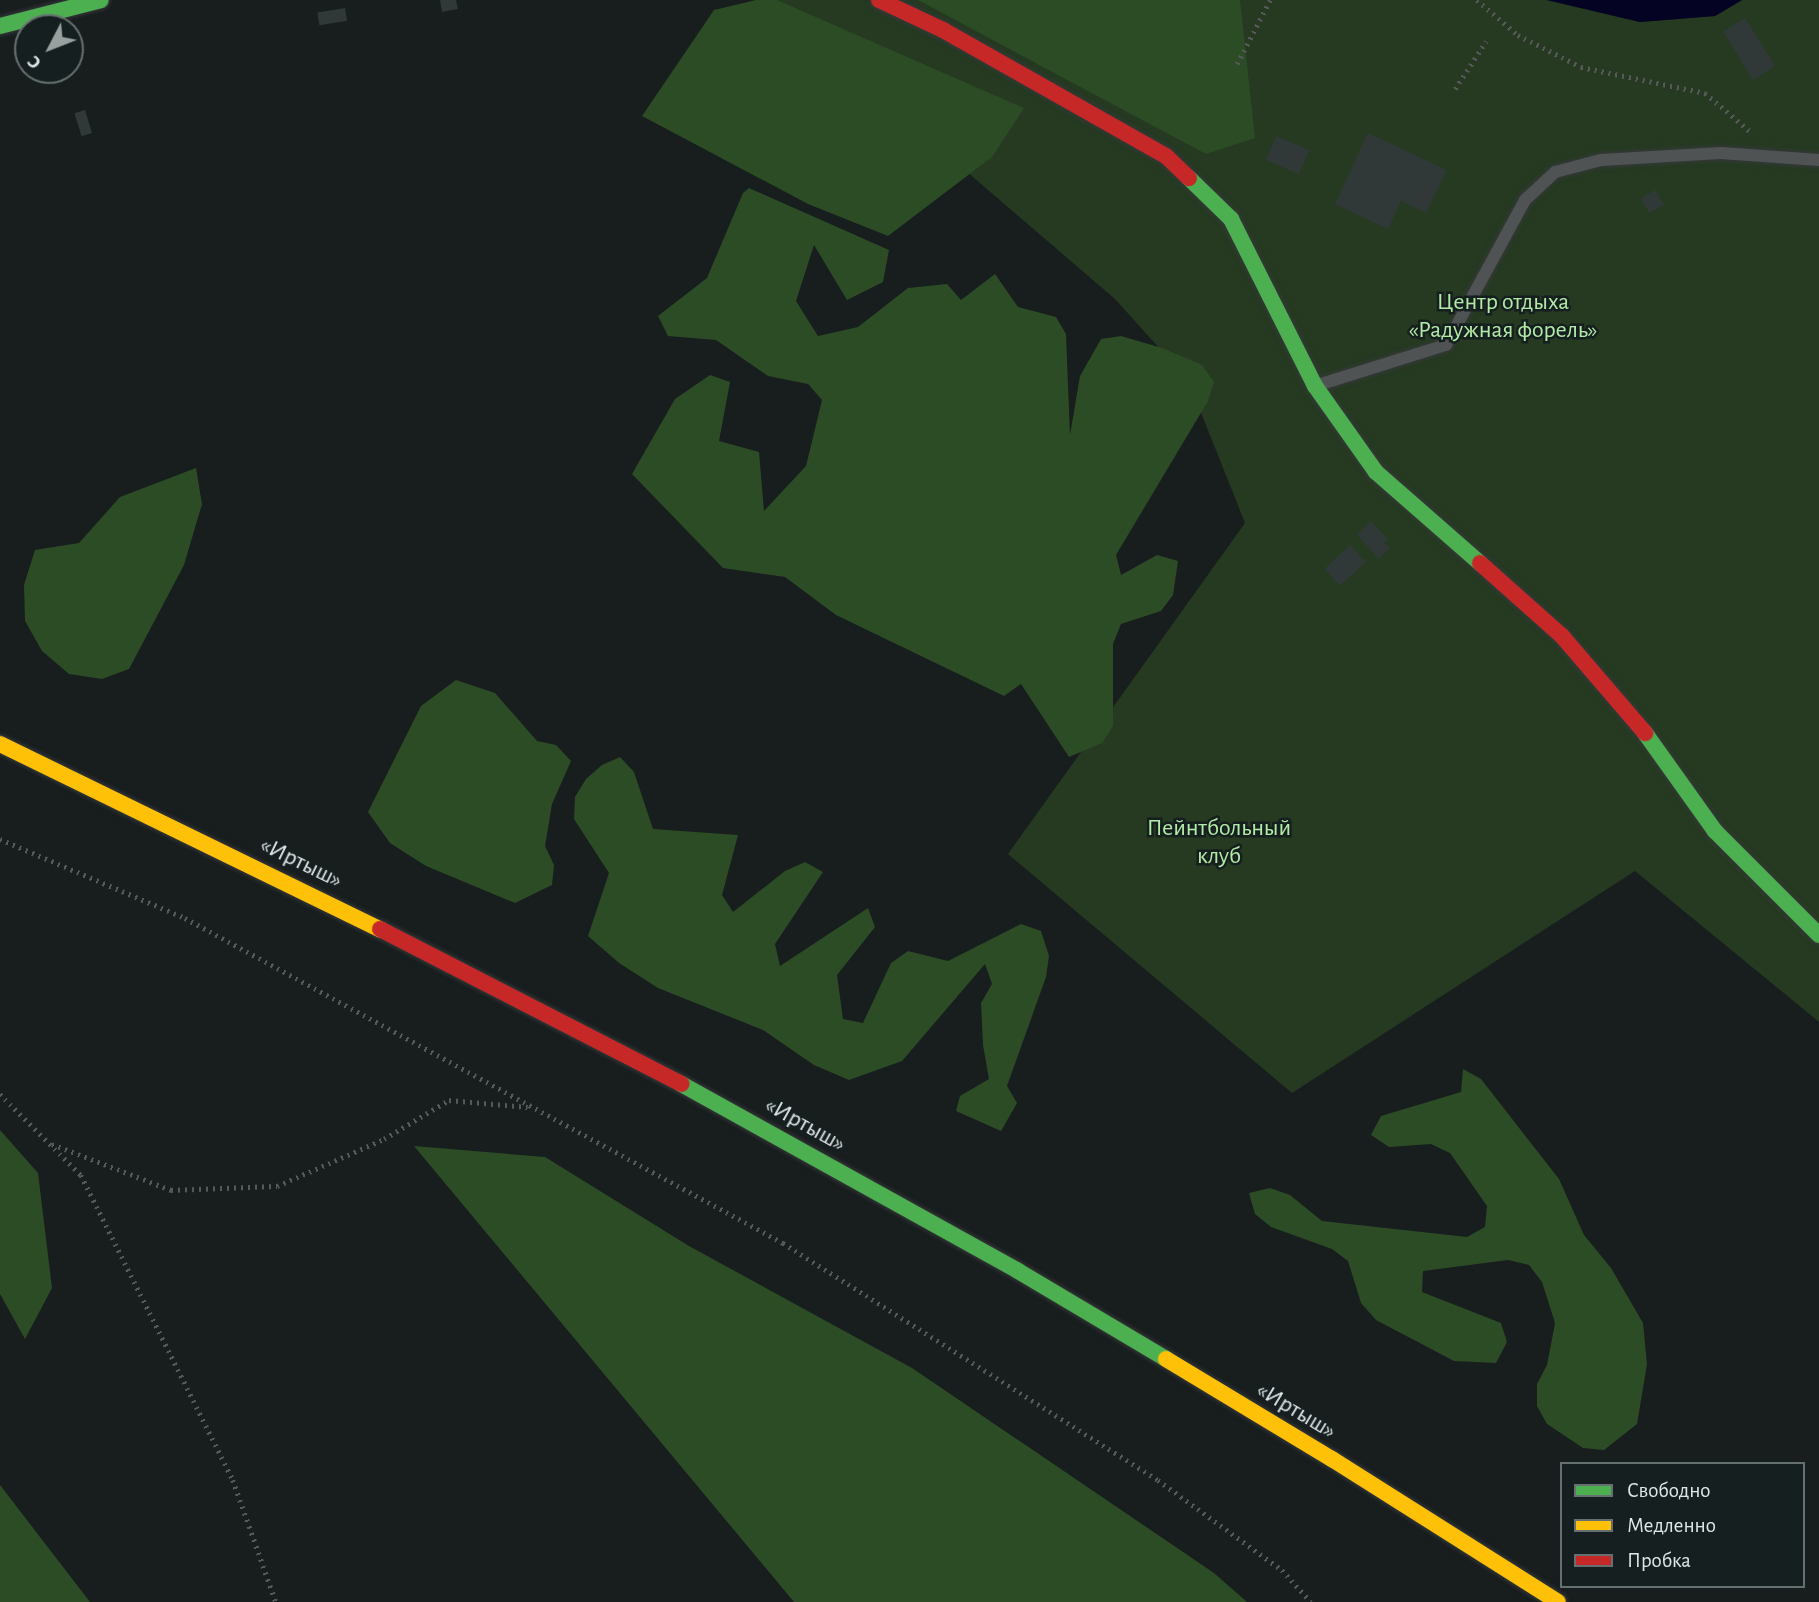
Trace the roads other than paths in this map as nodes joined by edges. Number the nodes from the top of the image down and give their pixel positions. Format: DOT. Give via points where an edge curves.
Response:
graph roads {
  1 [pos="101,0"];
  2 [pos="879,0"];
  3 [pos="0,26"];
  4 [pos="1819,160"];
  5 [pos="1315,386"];
  6 [pos="0,744"];
  7 [pos="1819,934"];
  8 [pos="1558,1602"];
  1 -- 3 [label="main road"];
  2 -- 5 [label="main road" via="943,30 1166,156 1231,219"];
  4 -- 5 [label="lane" via="1721,153 1601,160 1555,172 1524,200 1446,345"];
  5 -- 7 [label="main road" via="1377,472 1562,636 1645,732 1716,831"];
  6 -- 8 [label="main road, «Иртыш»" via="456,966 740,1115 1041,1284"];
}
